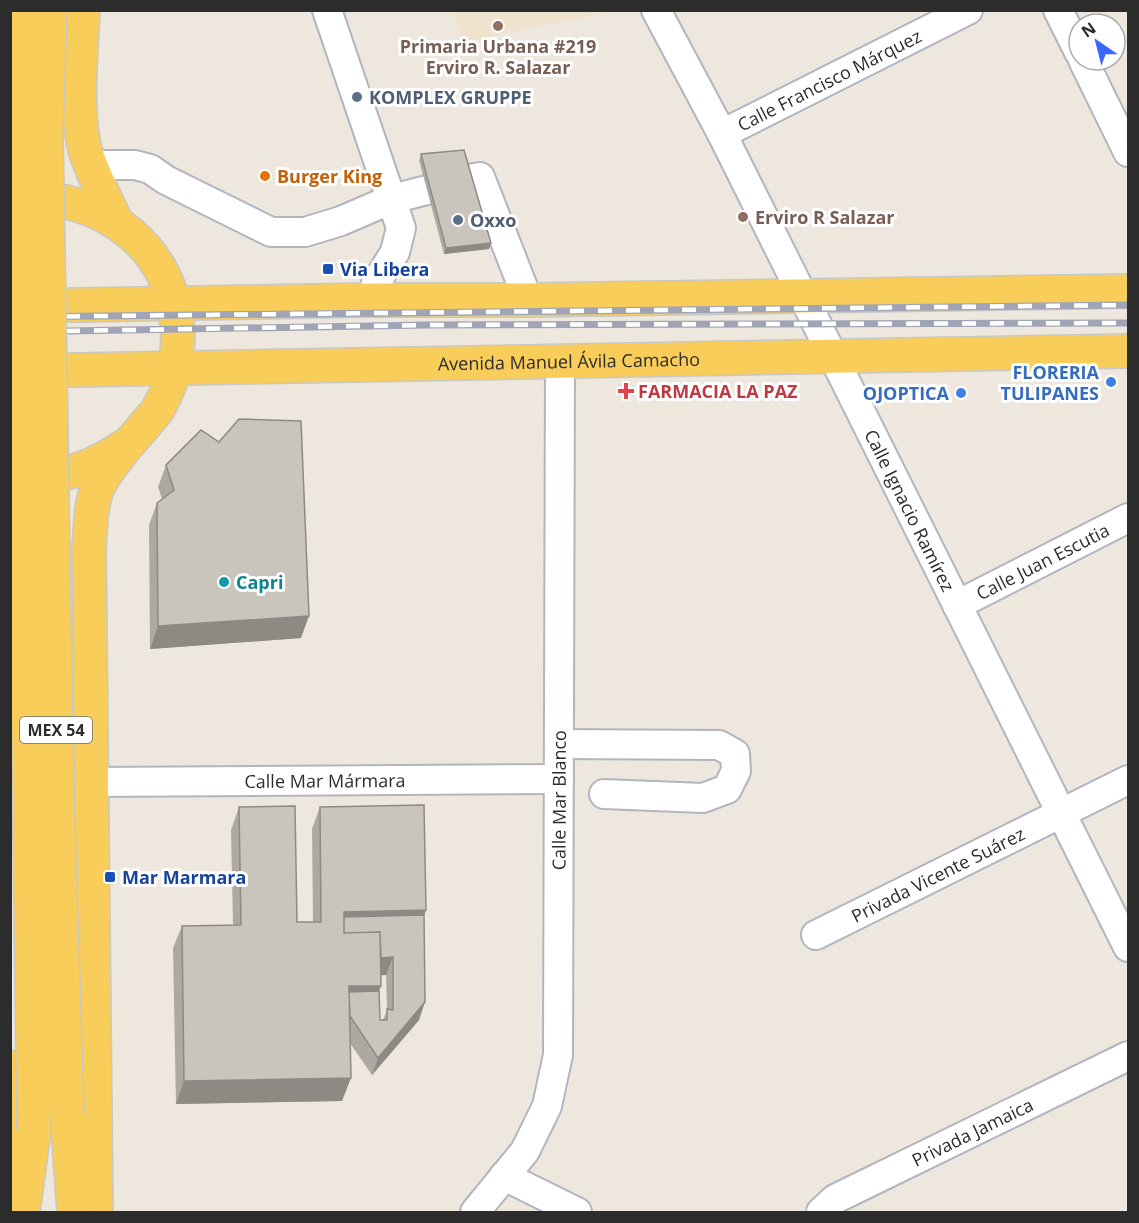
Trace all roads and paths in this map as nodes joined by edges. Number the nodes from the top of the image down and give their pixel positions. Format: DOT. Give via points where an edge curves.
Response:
graph roads {
  1 [pos="19,10"];
  2 [pos="50,10"];
  3 [pos="83,10"];
  4 [pos="327,10"];
  5 [pos="656,10"];
  6 [pos="968,10"];
  7 [pos="1059,10"];
  8 [pos="1067,27"];
  9 [pos="1089,72"];
  10 [pos="722,134"];
  11 [pos="1128,152"];
  12 [pos="88,158"];
  13 [pos="10,162"];
  14 [pos="469,179"];
  15 [pos="427,190"];
  16 [pos="392,199"];
  17 [pos="10,204"];
  18 [pos="116,221"];
  19 [pos="1128,291"];
  20 [pos="802,296"];
  21 [pos="372,300"];
  22 [pos="528,300"];
  23 [pos="175,304"];
  24 [pos="10,306"];
  25 [pos="1128,351"];
  26 [pos="832,357"];
  27 [pos="560,362"];
  28 [pos="175,369"];
  29 [pos="10,371"];
  30 [pos="132,441"];
  31 [pos="10,472"];
  32 [pos="1128,518"];
  33 [pos="10,579"];
  34 [pos="88,603"];
  35 [pos="957,605"];
  36 [pos="559,744"];
  37 [pos="559,779"];
  38 [pos="1128,780"];
  39 [pos="91,782"];
  40 [pos="604,794"];
  41 [pos="1061,813"];
  42 [pos="816,935"];
  43 [pos="1128,947"];
  44 [pos="1128,1056"];
  45 [pos="10,1066"];
  46 [pos="10,1153"];
  47 [pos="504,1176"];
  48 [pos="23,1212"];
  49 [pos="74,1212"];
  50 [pos="96,1212"];
  51 [pos="475,1212"];
  52 [pos="577,1212"];
  53 [pos="821,1212"];
  1 -- 48 [label="main road, MEX 54, bridge" via="34,1131"];
  2 -- 49 [label="main road, MEX 54, bridge" via="46,131 57,798"];
  3 -- 12 [label="main road" via="81,127"];
  4 -- 16 [label="street"];
  5 -- 10 [label="street, Calle Ignacio Ramírez"];
  6 -- 10 [label="street, Calle Francisco Márquez"];
  7 -- 8 [label="street"];
  9 -- 11 [label="street"];
  10 -- 20 [label="street, Calle Ignacio Ramírez"];
  12 -- 13 [label="main road" via="66,170 39,175"];
  12 -- 16 [label="street" via="150,169 271,232 305,232"];
  12 -- 18 [label="main road"];
  14 -- 22 [label="street" via="480,177"];
  15 -- 16 [label="street"];
  16 -- 21 [label="street" via="401,234 376,282"];
  17 -- 18 [label="main road" via="35,199 77,204"];
  18 -- 23 [label="main road" via="142,243 162,271"];
  19 -- 20 [label="main road"];
  20 -- 22 [label="main road"];
  20 -- 26 [label="street, Calle Ignacio Ramírez"];
  21 -- 22 [label="main road"];
  21 -- 23 [label="main road"];
  23 -- 24 [label="main road"];
  23 -- 28 [label="main road" via="179,336"];
  25 -- 26 [label="main road, Avenida Manuel Ávila Camacho"];
  26 -- 27 [label="main road, Avenida Manuel Ávila Camacho"];
  26 -- 35 [label="street, Calle Ignacio Ramírez"];
  27 -- 28 [label="main road, Avenida Manuel Ávila Camacho"];
  27 -- 36 [label="street, Calle Mar Blanco"];
  28 -- 29 [label="main road, Avenida Manuel Ávila Camacho"];
  28 -- 30 [label="main road" via="159,408"];
  30 -- 31 [label="main road" via="101,462 66,473 29,476"];
  30 -- 34 [label="main road" via="112,464 98,489 92,511"];
  32 -- 35 [label="street, Calle Juan Escutia"];
  33 -- 34 [label="main road" via="34,562 57,562 83,582"];
  34 -- 39 [label="main road"];
  35 -- 41 [label="street, Calle Ignacio Ramírez"];
  36 -- 37 [label="street, Calle Mar Blanco"];
  36 -- 40 [label="street" via="719,745 735,754 736,771 727,789 703,798"];
  37 -- 39 [label="street, Calle Mar Mármara"];
  37 -- 47 [label="street, Calle Mar Blanco" via="558,1055 547,1106 525,1151"];
  38 -- 41 [label="street, Privada Vicente Suárez"];
  39 -- 50 [label="main road"];
  41 -- 42 [label="street, Privada Vicente Suárez"];
  41 -- 43 [label="street, Calle Ignacio Ramírez"];
  44 -- 53 [label="street, Privada Jamaica" via="835,1199"];
  45 -- 46 [label="main road"];
  47 -- 51 [label="street, Calle Mar Blanco"];
  47 -- 52 [label="street"];
}
